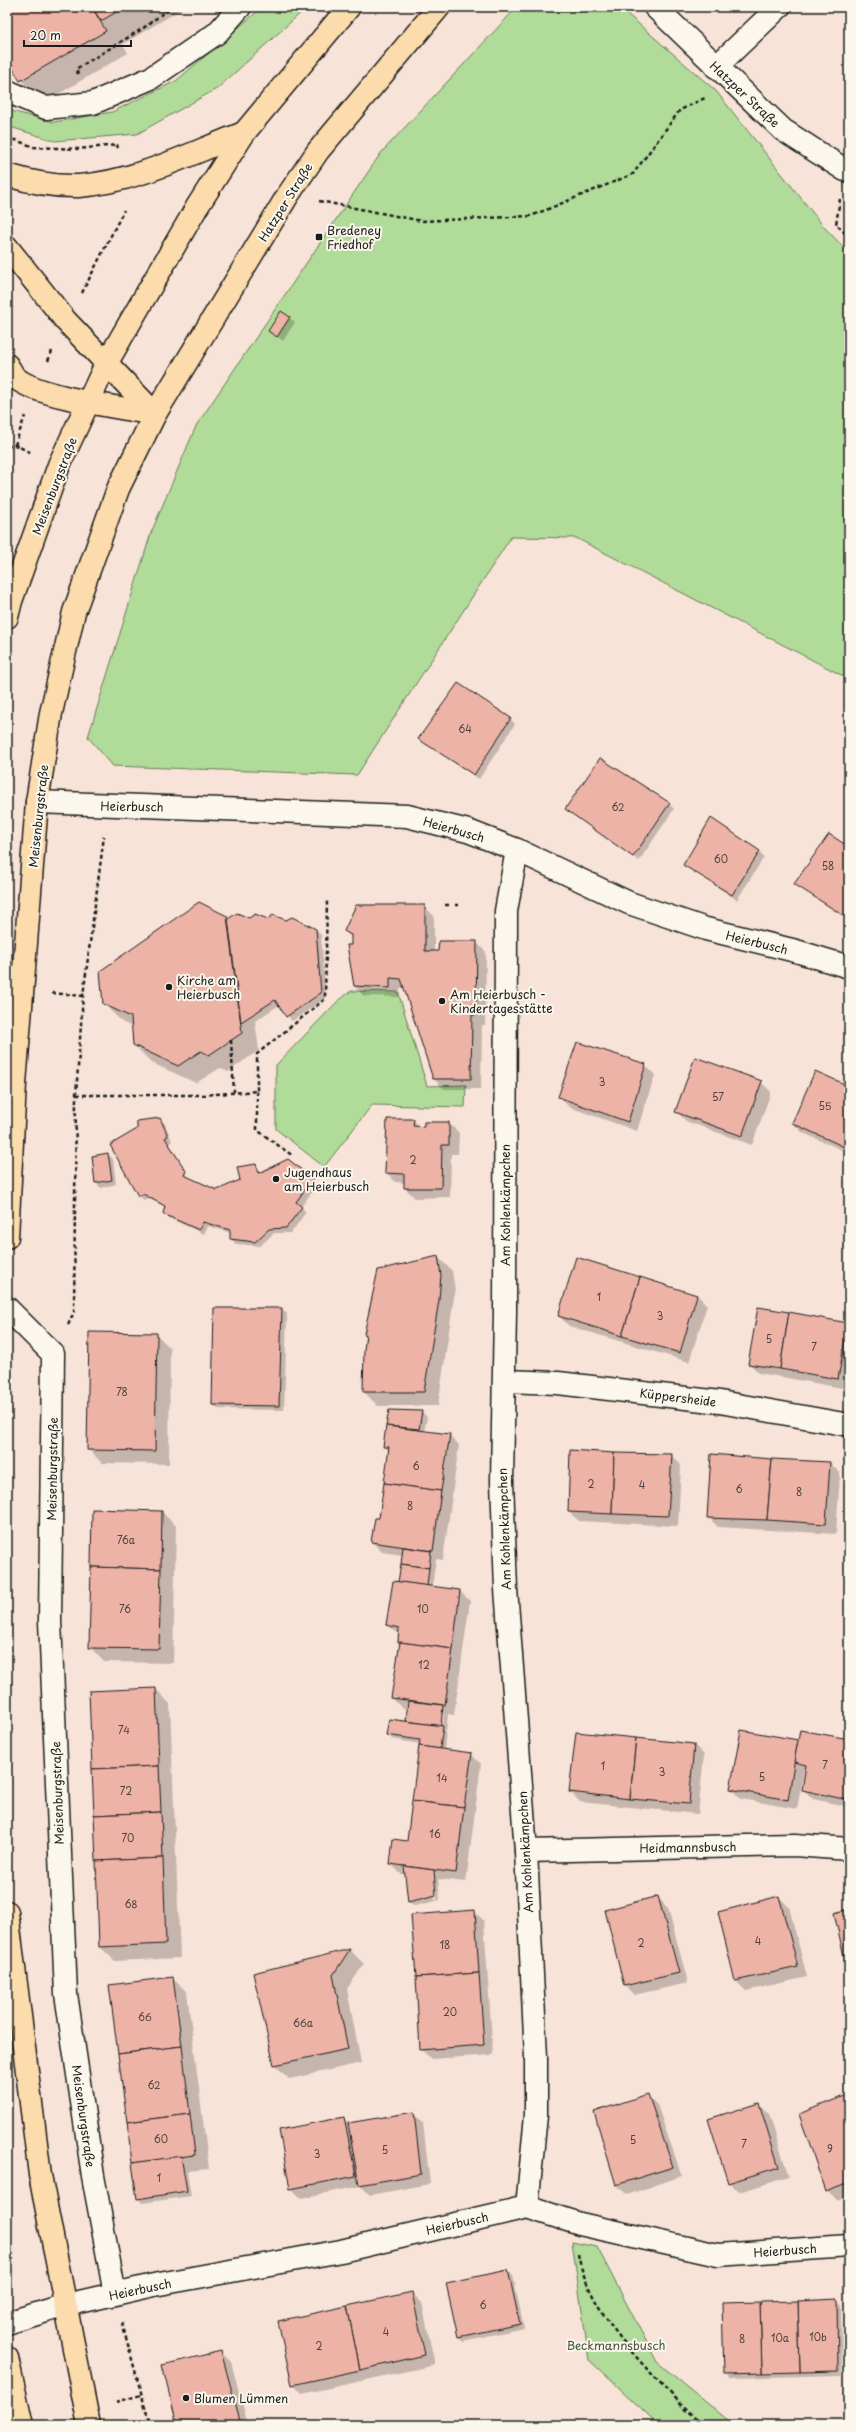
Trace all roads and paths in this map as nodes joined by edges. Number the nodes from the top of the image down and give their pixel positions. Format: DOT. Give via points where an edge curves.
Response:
graph roads {
  1 [pos="171,7"];
  2 [pos="240,7"];
  3 [pos="349,7"];
  4 [pos="439,7"];
  5 [pos="655,7"];
  6 [pos="779,7"];
  7 [pos="716,67"];
  8 [pos="7,91"];
  9 [pos="747,98"];
  10 [pos="93,102"];
  11 [pos="244,133"];
  12 [pos="7,137"];
  13 [pos="117,145"];
  14 [pos="845,170"];
  15 [pos="7,175"];
  16 [pos="288,195"];
  17 [pos="126,204"];
  18 [pos="849,237"];
  19 [pos="7,247"];
  20 [pos="78,299"];
  21 [pos="106,364"];
  22 [pos="7,365"];
  23 [pos="89,402"];
  24 [pos="27,410"];
  25 [pos="155,414"];
  26 [pos="15,445"];
  27 [pos="7,447"];
  28 [pos="35,454"];
  29 [pos="7,573"];
  30 [pos="9,609"];
  31 [pos="37,802"];
  32 [pos="108,805"];
  33 [pos="517,850"];
  34 [pos="326,901"];
  35 [pos="445,905"];
  36 [pos="451,905"];
  37 [pos="455,905"];
  38 [pos="461,906"];
  39 [pos="849,967"];
  40 [pos="57,993"];
  41 [pos="83,996"];
  42 [pos="231,1040"];
  43 [pos="11,1084"];
  44 [pos="257,1091"];
  45 [pos="234,1092"];
  46 [pos="76,1095"];
  47 [pos="293,1156"];
  48 [pos="7,1237"];
  49 [pos="7,1308"];
  50 [pos="65,1331"];
  51 [pos="505,1381"];
  52 [pos="849,1425"];
  53 [pos="849,1849"];
  54 [pos="526,1851"];
  55 [pos="7,1912"];
  56 [pos="527,2207"];
  57 [pos="580,2224"];
  58 [pos="849,2246"];
  59 [pos="115,2294"];
  60 [pos="66,2306"];
  61 [pos="7,2323"];
  62 [pos="7,2358"];
  63 [pos="22,2425"];
  64 [pos="89,2425"];
  65 [pos="150,2425"];
  66 [pos="703,2425"];
  1 -- 10 [label="path" via="142,30 76,69"];
  2 -- 10 [label="street" via="217,33 151,78"];
  3 -- 11 [label="main road"];
  4 -- 16 [label="main road, Hatzper Straße" via="318,150"];
  5 -- 7 [label="street, Hatzper Straße"];
  6 -- 7 [label="street"];
  7 -- 9 [label="street, Hatzper Straße"];
  8 -- 10 [label="street" via="46,108"];
  9 -- 14 [label="street, Hatzper Straße" via="782,130"];
  9 -- 16 [label="path" via="707,97 680,110 633,174 531,216 422,221"];
  11 -- 15 [label="main road" via="124,179 79,186 37,184"];
  11 -- 21 [label="main road" via="197,207"];
  12 -- 13 [label="path" via="34,147 78,150"];
  14 -- 18 [label="path" via="836,224"];
  16 -- 25 [label="main road, Hatzper Straße"];
  17 -- 20 [label="path" via="100,260"];
  19 -- 21 [label="main road" via="66,321"];
  21 -- 23 [label="main road, Meisenburgstraße"];
  21 -- 25 [label="main road"];
  22 -- 23 [label="main road" via="15,378 35,389"];
  23 -- 25 [label="main road"];
  23 -- 30 [label="main road, Meisenburgstraße" via="59,465"];
  24 -- 26 [label="path"];
  25 -- 31 [label="main road, Meisenburgstraße" via="118,489 74,612 50,713"];
  26 -- 27 [label="path"];
  26 -- 28 [label="path"];
  29 -- 30 [label="main road"];
  31 -- 32 [label="street, Heierbusch"];
  31 -- 43 [label="main road, Meisenburgstraße"];
  32 -- 33 [label="street, Heierbusch" via="407,816 468,830"];
  32 -- 41 [label="path"];
  33 -- 39 [label="street, Heierbusch" via="629,903 706,929"];
  33 -- 51 [label="street, Am Kohlenkämpchen" via="506,911"];
  34 -- 44 [label="path" via="325,999 257,1054"];
  35 -- 36 [label="path"];
  37 -- 38 [label="path"];
  40 -- 41 [label="path"];
  41 -- 46 [label="path"];
  42 -- 45 [label="path"];
  43 -- 48 [label="main road, Meisenburgstraße"];
  44 -- 45 [label="path"];
  44 -- 47 [label="path" via="257,1130"];
  45 -- 46 [label="path" via="203,1095"];
  46 -- 50 [label="path" via="74,1312"];
  49 -- 59 [label="street, Meisenburgstraße" via="53,1354 50,1621 66,1994 93,2176"];
  51 -- 52 [label="street, Küppersheide" via="558,1383 720,1402"];
  51 -- 54 [label="street, Am Kohlenkämpchen" via="502,1481 506,1589"];
  53 -- 54 [label="street, Heidmannsbusch" via="795,1845"];
  54 -- 56 [label="street, Am Kohlenkämpchen" via="536,2057 536,2115"];
  55 -- 60 [label="main road" via="40,2175"];
  56 -- 57 [label="street, Heierbusch"];
  56 -- 59 [label="street, Heierbusch" via="341,2251 154,2284"];
  57 -- 58 [label="street, Heierbusch" via="718,2255"];
  57 -- 66 [label="path" via="577,2252 581,2272 592,2295 618,2334 663,2386"];
  59 -- 60 [label="street, Heierbusch"];
  59 -- 65 [label="path"];
  60 -- 61 [label="street, Heierbusch"];
  60 -- 64 [label="main road"];
  62 -- 63 [label="main road"];
}
